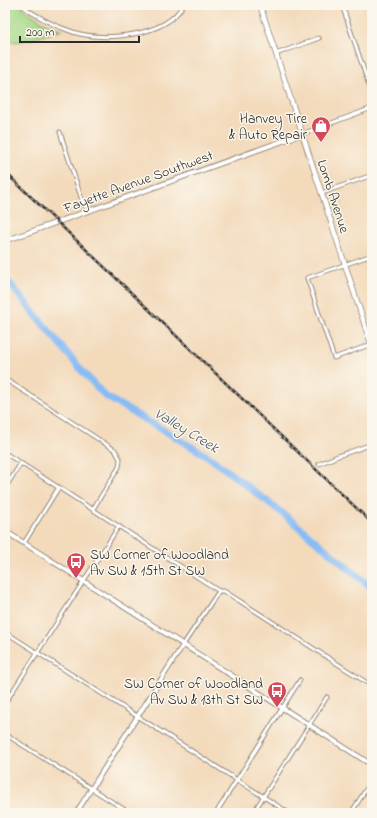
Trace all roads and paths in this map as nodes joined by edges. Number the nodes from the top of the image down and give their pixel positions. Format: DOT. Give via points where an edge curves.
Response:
graph roads {
  1 [pos="21,5"];
  2 [pos="183,5"];
  3 [pos="260,5"];
  4 [pos="342,5"];
  5 [pos="319,38"];
  6 [pos="276,54"];
  7 [pos="372,94"];
  8 [pos="372,108"];
  9 [pos="60,132"];
  10 [pos="302,134"];
  11 [pos="370,175"];
  12 [pos="372,185"];
  13 [pos="322,193"];
  14 [pos="88,212"];
  15 [pos="5,241"];
  16 [pos="372,255"];
  17 [pos="345,265"];
  18 [pos="372,346"];
  19 [pos="5,379"];
  20 [pos="372,444"];
  21 [pos="5,453"];
  22 [pos="21,463"];
  23 [pos="319,464"];
  24 [pos="59,487"];
  25 [pos="5,488"];
  26 [pos="93,509"];
  27 [pos="119,526"];
  28 [pos="5,531"];
  29 [pos="24,543"];
  30 [pos="83,581"];
  31 [pos="219,590"];
  32 [pos="5,632"];
  33 [pos="184,645"];
  34 [pos="37,652"];
  35 [pos="300,680"];
  36 [pos="372,686"];
  37 [pos="327,697"];
  38 [pos="5,703"];
  39 [pos="283,708"];
  40 [pos="137,717"];
  41 [pos="309,724"];
  42 [pos="5,734"];
  43 [pos="372,765"];
  44 [pos="237,780"];
  45 [pos="372,780"];
  46 [pos="91,788"];
  47 [pos="264,797"];
  48 [pos="76,813"];
  49 [pos="130,813"];
  50 [pos="216,813"];
  51 [pos="253,813"];
  52 [pos="289,813"];
  53 [pos="351,813"];
  1 -- 2 [label="street" via="56,26 93,36 120,36 159,27 173,17"];
  3 -- 6 [label="main road, Lomb Avenue"];
  4 -- 7 [label="street"];
  5 -- 6 [label="street"];
  6 -- 10 [label="main road, Lomb Avenue"];
  8 -- 10 [label="street"];
  9 -- 14 [label="street"];
  10 -- 13 [label="main road, Lomb Avenue"];
  10 -- 14 [label="street, Fayette Avenue Southwest"];
  11 -- 12 [label="street"];
  11 -- 13 [label="street"];
  13 -- 17 [label="main road, Lomb Avenue"];
  14 -- 15 [label="street, Fayette Avenue Southwest"];
  16 -- 17 [label="street"];
  17 -- 18 [label="main road, Lomb Avenue"];
  17 -- 18 [label="street" via="307,278 334,358"];
  19 -- 26 [label="street" via="115,450 119,456 119,467"];
  20 -- 23 [label="street"];
  21 -- 22 [label="street"];
  22 -- 24 [label="street"];
  22 -- 25 [label="street"];
  24 -- 26 [label="street"];
  24 -- 29 [label="street"];
  26 -- 27 [label="street"];
  27 -- 30 [label="street"];
  27 -- 31 [label="street"];
  28 -- 29 [label="street"];
  29 -- 30 [label="street"];
  30 -- 33 [label="street"];
  30 -- 34 [label="street"];
  31 -- 33 [label="street"];
  31 -- 36 [label="street"];
  32 -- 34 [label="street"];
  33 -- 39 [label="street"];
  33 -- 40 [label="street"];
  34 -- 38 [label="street"];
  34 -- 40 [label="street"];
  35 -- 39 [label="street"];
  37 -- 41 [label="street"];
  39 -- 41 [label="street"];
  39 -- 44 [label="street"];
  40 -- 44 [label="street"];
  40 -- 46 [label="street"];
  41 -- 43 [label="street"];
  41 -- 47 [label="street"];
  42 -- 46 [label="street"];
  44 -- 47 [label="street"];
  44 -- 50 [label="street"];
  45 -- 53 [label="street"];
  46 -- 48 [label="street"];
  46 -- 49 [label="street"];
  47 -- 51 [label="street"];
  47 -- 52 [label="street"];
}
